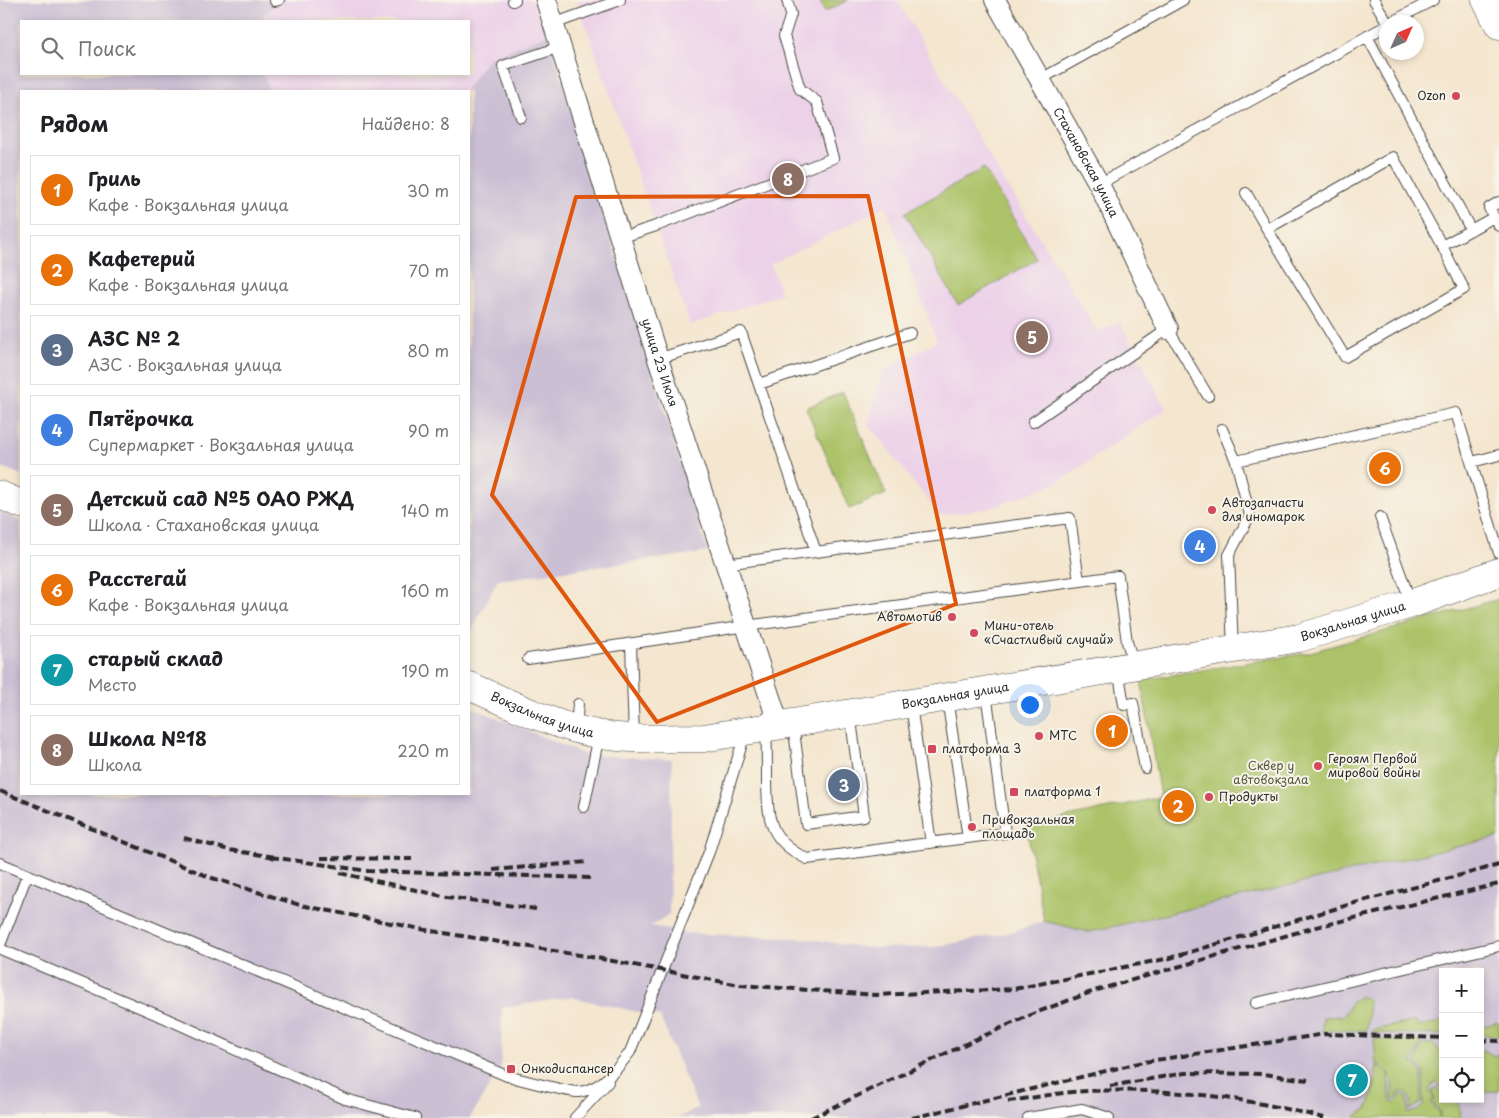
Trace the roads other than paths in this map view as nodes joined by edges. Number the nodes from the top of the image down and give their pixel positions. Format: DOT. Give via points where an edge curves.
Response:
graph roads {
  1 [pos="546,0"];
  2 [pos="620,0"];
  3 [pos="787,0"];
  4 [pos="995,0"];
  5 [pos="1183,0"];
  6 [pos="1374,0"];
  7 [pos="1434,0"];
  8 [pos="1382,15"];
  9 [pos="1405,15"];
  10 [pos="553,24"];
  11 [pos="1379,29"];
  12 [pos="1367,36"];
  13 [pos="560,47"];
  14 [pos="1041,79"];
  15 [pos="521,117"];
  16 [pos="1099,184"];
  17 [pos="1246,194"];
  18 [pos="1499,202"];
  19 [pos="1496,222"];
  20 [pos="1267,229"];
  21 [pos="1471,230"];
  22 [pos="620,238"];
  23 [pos="1442,246"];
  24 [pos="1168,329"];
  25 [pos="910,333"];
  26 [pos="658,359"];
  27 [pos="759,384"];
  28 [pos="1208,396"];
  29 [pos="1033,422"];
  30 [pos="1222,429"];
  31 [pos="1499,455"];
  32 [pos="1236,461"];
  33 [pos="1472,462"];
  34 [pos="0,495"];
  35 [pos="20,504"];
  36 [pos="1380,517"];
  37 [pos="816,552"];
  38 [pos="1499,553"];
  39 [pos="725,564"];
  40 [pos="1499,572"];
  41 [pos="1079,581"];
  42 [pos="1411,604"];
  43 [pos="746,626"];
  44 [pos="631,644"];
  45 [pos="1233,650"];
  46 [pos="528,659"];
  47 [pos="1126,667"];
  48 [pos="470,686"];
  49 [pos="986,691"];
  50 [pos="947,697"];
  51 [pos="910,703"];
  52 [pos="850,713"];
  53 [pos="584,723"];
  54 [pos="771,726"];
  55 [pos="634,738"];
  56 [pos="1144,768"];
  57 [pos="584,807"];
  58 [pos="968,838"];
  59 [pos="931,843"];
  60 [pos="0,863"];
  61 [pos="27,875"];
  62 [pos="0,945"];
  63 [pos="1499,946"];
  64 [pos="0,949"];
  65 [pos="1256,1003"];
  66 [pos="618,1069"];
  67 [pos="415,1118"];
  68 [pos="576,1118"];
  69 [pos="1028,1118"];
  70 [pos="1109,1118"];
  1 -- 10 [label="street, улица 23 Июля"];
  2 -- 10 [label="lane"];
  3 -- 22 [label="lane" via="791,14 784,36 800,89 817,102 833,158"];
  4 -- 14 [label="street, Стахановская улица"];
  5 -- 14 [label="lane"];
  6 -- 8 [label="lane"];
  7 -- 9 [label="lane"];
  10 -- 13 [label="street, улица 23 Июля"];
  11 -- 12 [label="lane"];
  12 -- 16 [label="lane"];
  12 -- 21 [label="lane"];
  13 -- 15 [label="lane" via="503,66"];
  13 -- 22 [label="street, улица 23 Июля"];
  14 -- 16 [label="street, Стахановская улица"];
  16 -- 24 [label="street, Стахановская улица"];
  17 -- 20 [label="lane"];
  18 -- 19 [label="lane" via="1489,208"];
  19 -- 21 [label="lane"];
  20 -- 23 [label="lane" via="1393,157"];
  20 -- 23 [label="lane" via="1345,357 1464,289"];
  21 -- 23 [label="lane"];
  22 -- 26 [label="street, улица 23 Июля"];
  24 -- 28 [label="lane"];
  24 -- 29 [label="lane"];
  25 -- 27 [label="lane"];
  26 -- 27 [label="lane" via="741,332"];
  26 -- 39 [label="street, улица 23 Июля"];
  27 -- 37 [label="lane"];
  30 -- 32 [label="lane"];
  31 -- 33 [label="lane"];
  32 -- 33 [label="lane" via="1456,413"];
  32 -- 45 [label="lane" via="1250,515 1230,555"];
  33 -- 38 [label="lane"];
  34 -- 35 [label="main road"];
  36 -- 42 [label="lane"];
  37 -- 39 [label="lane"];
  37 -- 41 [label="lane" via="1070,518"];
  39 -- 43 [label="street, улица 23 Июля"];
  40 -- 42 [label="main road, Вокзальная улица"];
  41 -- 43 [label="lane"];
  41 -- 47 [label="lane" via="1118,576 1127,642"];
  42 -- 45 [label="main road, Вокзальная улица" via="1299,638"];
  43 -- 44 [label="lane"];
  43 -- 54 [label="street, улица 23 Июля"];
  44 -- 46 [label="lane"];
  44 -- 55 [label="lane"];
  45 -- 47 [label="main road, Вокзальная улица"];
  47 -- 49 [label="main road, Вокзальная улица"];
  47 -- 56 [label="lane" via="1124,705 1133,703"];
  48 -- 53 [label="main road, Вокзальная улица"];
  49 -- 50 [label="main road, Вокзальная улица"];
  49 -- 58 [label="lane" via="1005,833"];
  50 -- 51 [label="main road, Вокзальная улица"];
  50 -- 58 [label="lane"];
  51 -- 52 [label="main road, Вокзальная улица"];
  51 -- 59 [label="lane"];
  52 -- 54 [label="main road, Вокзальная улица"];
  52 -- 54 [label="lane" via="864,816 806,824"];
  53 -- 55 [label="main road, Вокзальная улица"];
  53 -- 57 [label="lane"];
  54 -- 55 [label="main road, Вокзальная улица" via="704,738"];
  54 -- 59 [label="lane" via="768,817 792,852 806,859"];
  54 -- 66 [label="lane" via="709,852 630,1052"];
  58 -- 59 [label="lane"];
  60 -- 61 [label="lane"];
  61 -- 62 [label="lane"];
  61 -- 66 [label="lane" via="507,1076 579,1092 600,1084"];
  63 -- 65 [label="lane"];
  64 -- 67 [label="lane" via="165,1018 345,1099"];
  66 -- 68 [label="lane"];
  69 -- 70 [label="lane" via="1082,1109"];
}
